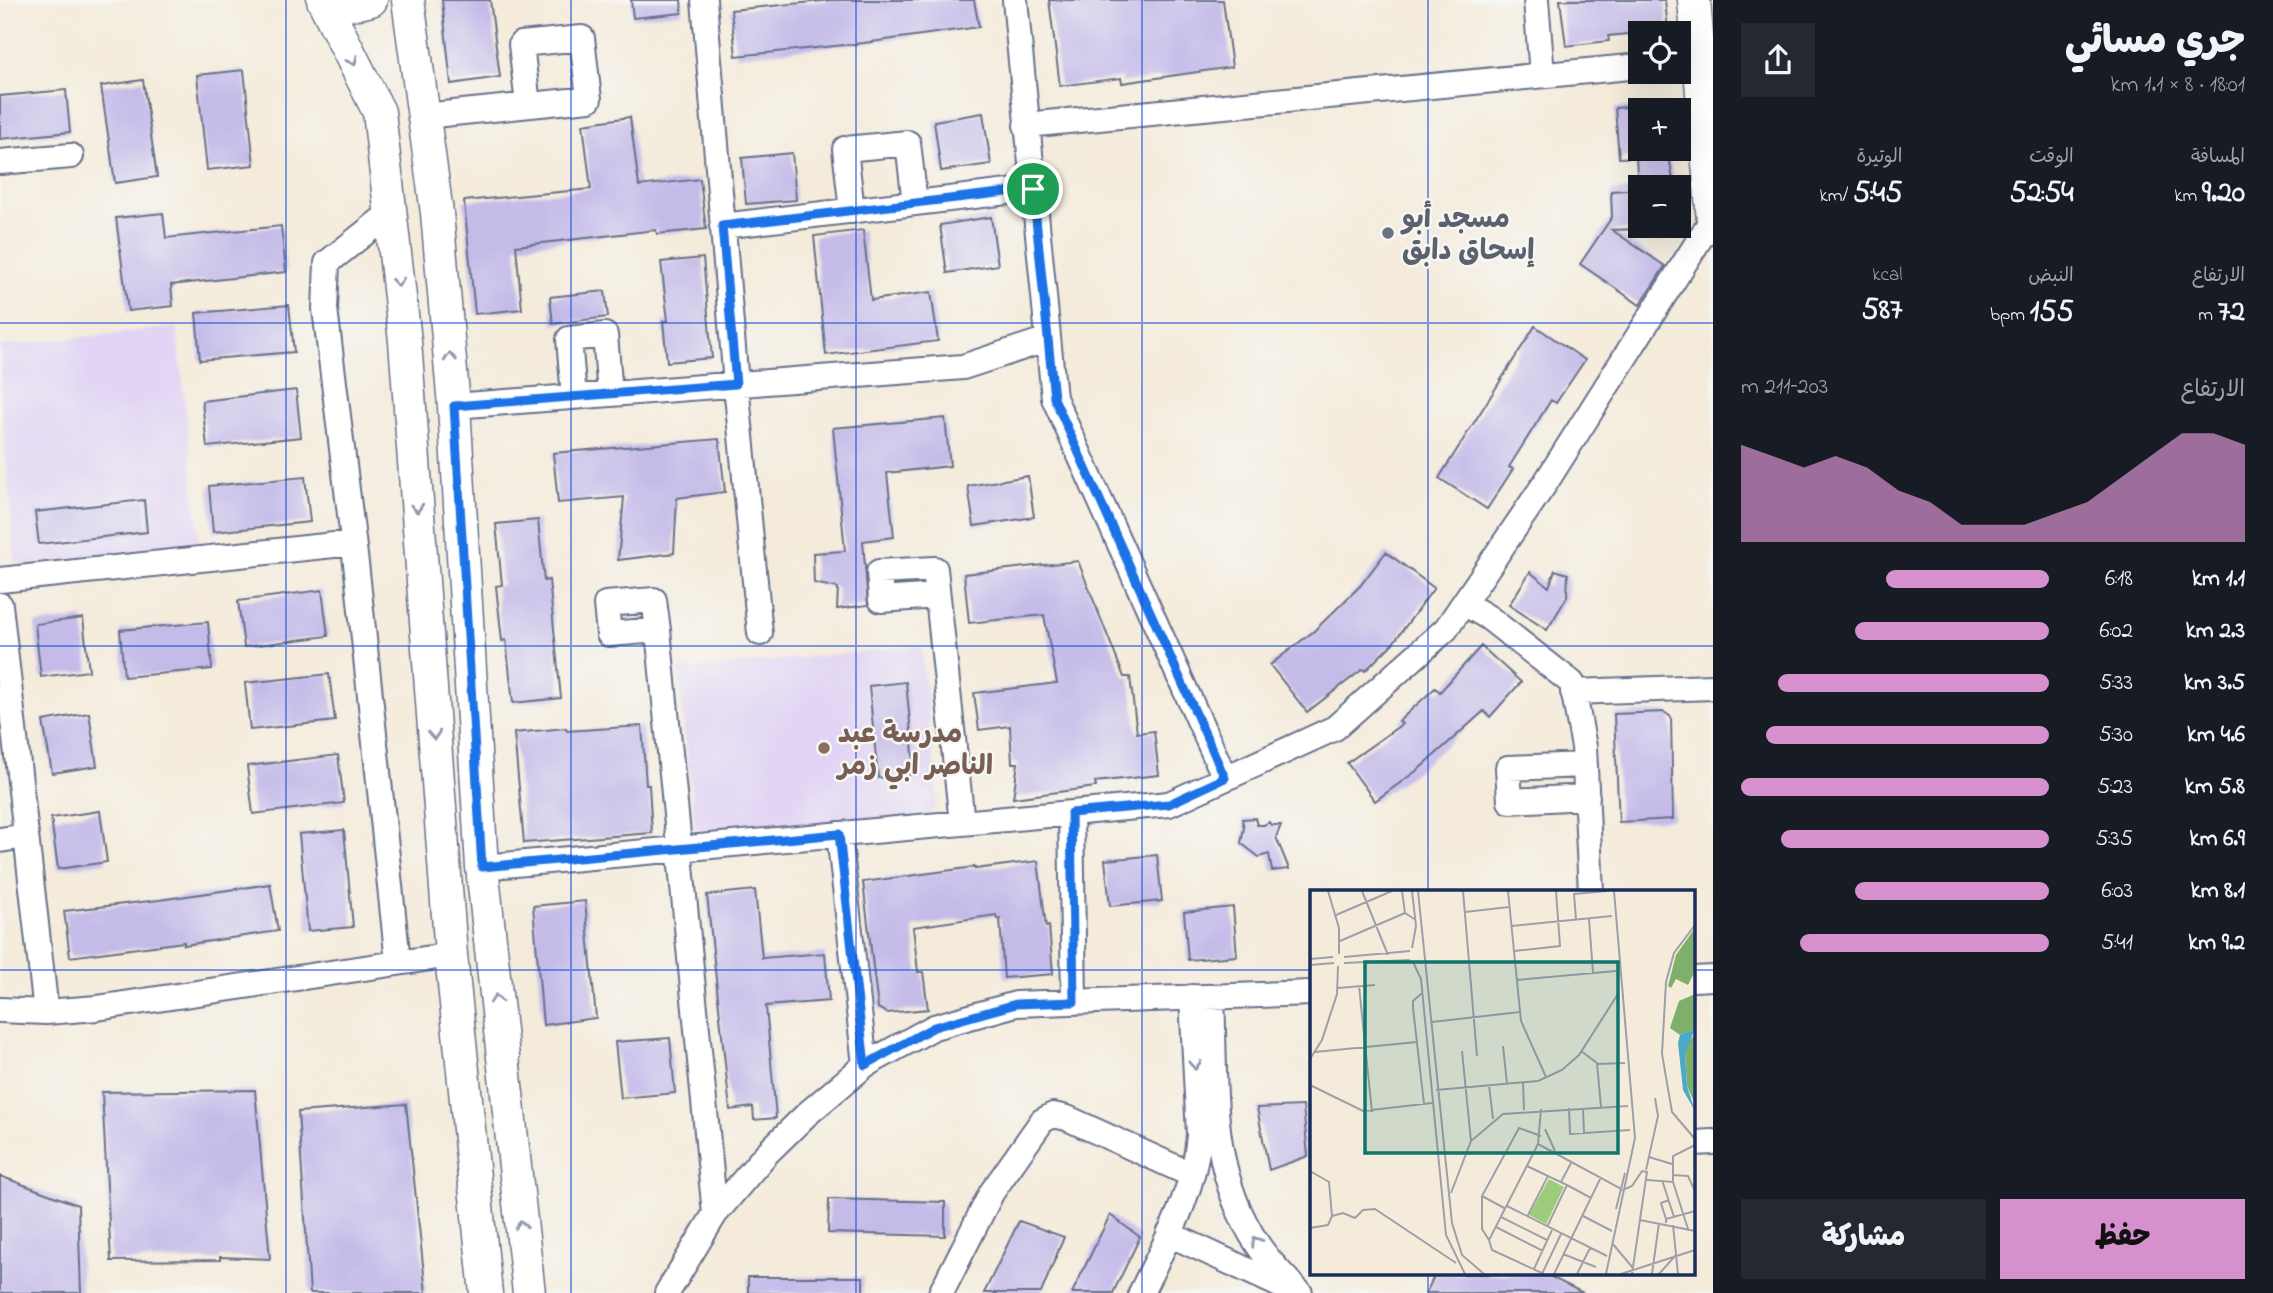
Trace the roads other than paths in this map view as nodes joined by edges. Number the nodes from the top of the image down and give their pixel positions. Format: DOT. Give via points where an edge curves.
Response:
graph roads {
  1 [pos="324,0"];
  2 [pos="371,0"];
  3 [pos="408,0"];
  4 [pos="704,0"];
  5 [pos="1015,0"];
  6 [pos="1536,0"];
  7 [pos="1694,0"];
  8 [pos="1691,30"];
  9 [pos="1628,67"];
  10 [pos="1542,75"];
  11 [pos="1691,80"];
  12 [pos="528,105"];
  13 [pos="424,116"];
  14 [pos="1026,125"];
  15 [pos="71,156"];
  16 [pos="0,162"];
  17 [pos="1033,189"];
  18 [pos="915,203"];
  19 [pos="852,211"];
  20 [pos="390,213"];
  21 [pos="1713,219"];
  22 [pos="722,226"];
  23 [pos="1048,339"];
  24 [pos="736,384"];
  25 [pos="610,394"];
  26 [pos="574,397"];
  27 [pos="454,406"];
  28 [pos="353,543"];
  29 [pos="0,580"];
  30 [pos="937,596"];
  31 [pos="1464,603"];
  32 [pos="0,606"];
  33 [pos="658,631"];
  34 [pos="760,633"];
  35 [pos="1713,687"];
  36 [pos="5,689"];
  37 [pos="1573,692"];
  38 [pos="1585,765"];
  39 [pos="1225,778"];
  40 [pos="1587,797"];
  41 [pos="1071,813"];
  42 [pos="962,823"];
  43 [pos="839,834"];
  44 [pos="26,836"];
  45 [pos="0,840"];
  46 [pos="681,849"];
  47 [pos="482,867"];
  48 [pos="1591,890"];
  49 [pos="451,955"];
  50 [pos="398,962"];
  51 [pos="1310,993"];
  52 [pos="1202,997"];
  53 [pos="1074,1002"];
  54 [pos="0,1010"];
  55 [pos="46,1012"];
  56 [pos="865,1065"];
  57 [pos="1192,1175"];
  58 [pos="715,1213"];
  59 [pos="1169,1234"];
  60 [pos="486,1293"];
  61 [pos="528,1293"];
  62 [pos="667,1293"];
  63 [pos="941,1293"];
  64 [pos="1140,1293"];
  65 [pos="1299,1293"];
  1 -- 2 [label="main road" via="338,5"];
  1 -- 20 [label="main road, one-way" via="379,112"];
  3 -- 13 [label="main road"];
  4 -- 22 [label="street"];
  5 -- 14 [label="street"];
  6 -- 10 [label="street"];
  7 -- 8 [label="main road"];
  9 -- 10 [label="street"];
  10 -- 14 [label="street"];
  11 -- 21 [label="main road"];
  12 -- 13 [label="street"];
  27 -- 13 [label="main road, one-way"];
  14 -- 17 [label="street"];
  15 -- 16 [label="street"];
  17 -- 18 [label="street"];
  17 -- 23 [label="street"];
  18 -- 19 [label="street"];
  18 -- 19 [label="street" via="908,143 845,149"];
  19 -- 22 [label="street"];
  20 -- 28 [label="street" via="327,263 325,309"];
  20 -- 49 [label="main road, one-way" via="405,341"];
  21 -- 31 [label="street"];
  22 -- 24 [label="street"];
  23 -- 24 [label="street" via="963,367"];
  23 -- 39 [label="street" via="1054,398"];
  24 -- 25 [label="street"];
  24 -- 34 [label="street"];
  25 -- 26 [label="street"];
  25 -- 26 [label="street" via="605,335 569,339"];
  26 -- 27 [label="street"];
  27 -- 47 [label="main road"];
  28 -- 29 [label="street"];
  28 -- 50 [label="street"];
  30 -- 30 [label="street" via="934,569 879,572 881,600"];
  30 -- 42 [label="street"];
  31 -- 37 [label="street" via="1572,683"];
  31 -- 39 [label="street" via="1446,629 1335,728"];
  32 -- 36 [label="street"];
  33 -- 33 [label="street" via="654,600 606,604 609,634"];
  33 -- 46 [label="street"];
  35 -- 37 [label="street"];
  36 -- 44 [label="street"];
  37 -- 38 [label="street"];
  38 -- 40 [label="street"];
  38 -- 40 [label="street" via="1508,768 1510,801"];
  39 -- 41 [label="street" via="1169,804"];
  40 -- 48 [label="street"];
  41 -- 42 [label="street"];
  41 -- 53 [label="street"];
  42 -- 43 [label="street"];
  43 -- 46 [label="street"];
  43 -- 56 [label="street"];
  44 -- 45 [label="street"];
  44 -- 55 [label="street"];
  46 -- 47 [label="street"];
  46 -- 58 [label="street"];
  61 -- 47 [label="main road, one-way"];
  49 -- 50 [label="street"];
  49 -- 60 [label="main road"];
  50 -- 55 [label="street" via="191,995"];
  51 -- 52 [label="street"];
  52 -- 53 [label="street"];
  52 -- 57 [label="street, one-way" via="1199,1135"];
  65 -- 52 [label="street, one-way" via="1248,1229 1231,1193 1222,1164"];
  53 -- 56 [label="street" via="1016,1004 934,1027"];
  54 -- 55 [label="street"];
  56 -- 58 [label="street" via="766,1154"];
  57 -- 59 [label="street"];
  57 -- 63 [label="street" via="1053,1115 1042,1121 992,1192"];
  58 -- 62 [label="street"];
  59 -- 64 [label="street"];
  59 -- 65 [label="street"];
}
